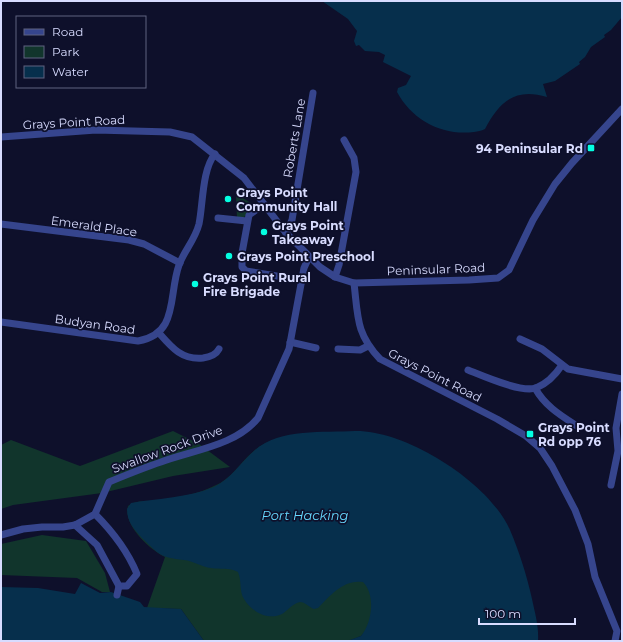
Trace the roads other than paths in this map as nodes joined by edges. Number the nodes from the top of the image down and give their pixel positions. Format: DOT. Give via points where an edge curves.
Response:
graph roads {
  1 [pos="313,93"];
  2 [pos="622,109"];
  3 [pos="1,137"];
  4 [pos="344,140"];
  5 [pos="215,154"];
  6 [pos="264,204"];
  7 [pos="218,218"];
  8 [pos="247,221"];
  9 [pos="1,224"];
  10 [pos="286,233"];
  11 [pos="309,257"];
  12 [pos="180,263"];
  13 [pos="335,277"];
  14 [pos="301,280"];
  15 [pos="354,283"];
  16 [pos="1,322"];
  17 [pos="159,333"];
  18 [pos="520,339"];
  19 [pos="290,342"];
  20 [pos="368,346"];
  21 [pos="316,348"];
  22 [pos="219,349"];
  23 [pos="338,349"];
  24 [pos="562,366"];
  25 [pos="468,370"];
  26 [pos="622,379"];
  27 [pos="535,388"];
  28 [pos="622,394"];
  29 [pos="576,426"];
  30 [pos="611,485"];
  31 [pos="95,514"];
  32 [pos="75,525"];
  33 [pos="1,535"];
  34 [pos="119,586"];
  35 [pos="117,595"];
  36 [pos="619,630"];
  37 [pos="615,641"];
  1 -- 10 [label="street, Roberts Lane" via="292,220"];
  2 -- 15 [label="street, Peninsular Road" via="555,184 533,220 512,266 502,276"];
  3 -- 5 [label="street, Grays Point Road" via="96,130 170,132 192,137"];
  4 -- 13 [label="street" via="354,158 356,172"];
  5 -- 6 [label="street, Grays Point Road" via="244,178"];
  5 -- 12 [label="street" via="208,166 198,226"];
  6 -- 8 [label="street" via="249,215"];
  6 -- 10 [label="street, Grays Point Road"];
  7 -- 8 [label="street"];
  8 -- 14 [label="street" via="241,262 246,271"];
  9 -- 12 [label="street, Emerald Place" via="129,240 144,244"];
  10 -- 11 [label="street, Grays Point Road"];
  11 -- 13 [label="street, Grays Point Road"];
  11 -- 14 [label="street, Swallow Rock Drive"];
  12 -- 17 [label="street" via="175,276 169,317"];
  13 -- 15 [label="street, Grays Point Road"];
  14 -- 19 [label="street, Swallow Rock Drive"];
  15 -- 20 [label="street, Grays Point Road" via="361,334"];
  16 -- 17 [label="street, Budyan Road" via="138,341"];
  17 -- 22 [label="street" via="172,348 183,356 194,359 209,357"];
  18 -- 24 [label="street" via="542,349"];
  19 -- 21 [label="street"];
  19 -- 31 [label="street, Swallow Rock Drive" via="258,418 251,427 222,442 109,482"];
  20 -- 23 [label="street" via="360,350"];
  20 -- 36 [label="street, Grays Point Road" via="380,359 497,419 526,436 540,448 575,510 588,544 596,577"];
  24 -- 26 [label="street" via="578,372"];
  24 -- 27 [label="street" via="551,378"];
  25 -- 27 [label="street" via="517,386"];
  27 -- 29 [label="street" via="544,402"];
  28 -- 30 [label="street" via="616,422 618,451"];
  31 -- 32 [label="street"];
  31 -- 34 [label="street" via="108,527 137,574 126,586"];
  32 -- 33 [label="street" via="24,529"];
  32 -- 34 [label="street" via="97,545"];
  34 -- 35 [label="street"];
  36 -- 37 [label="street, Grays Point Road"];
}
